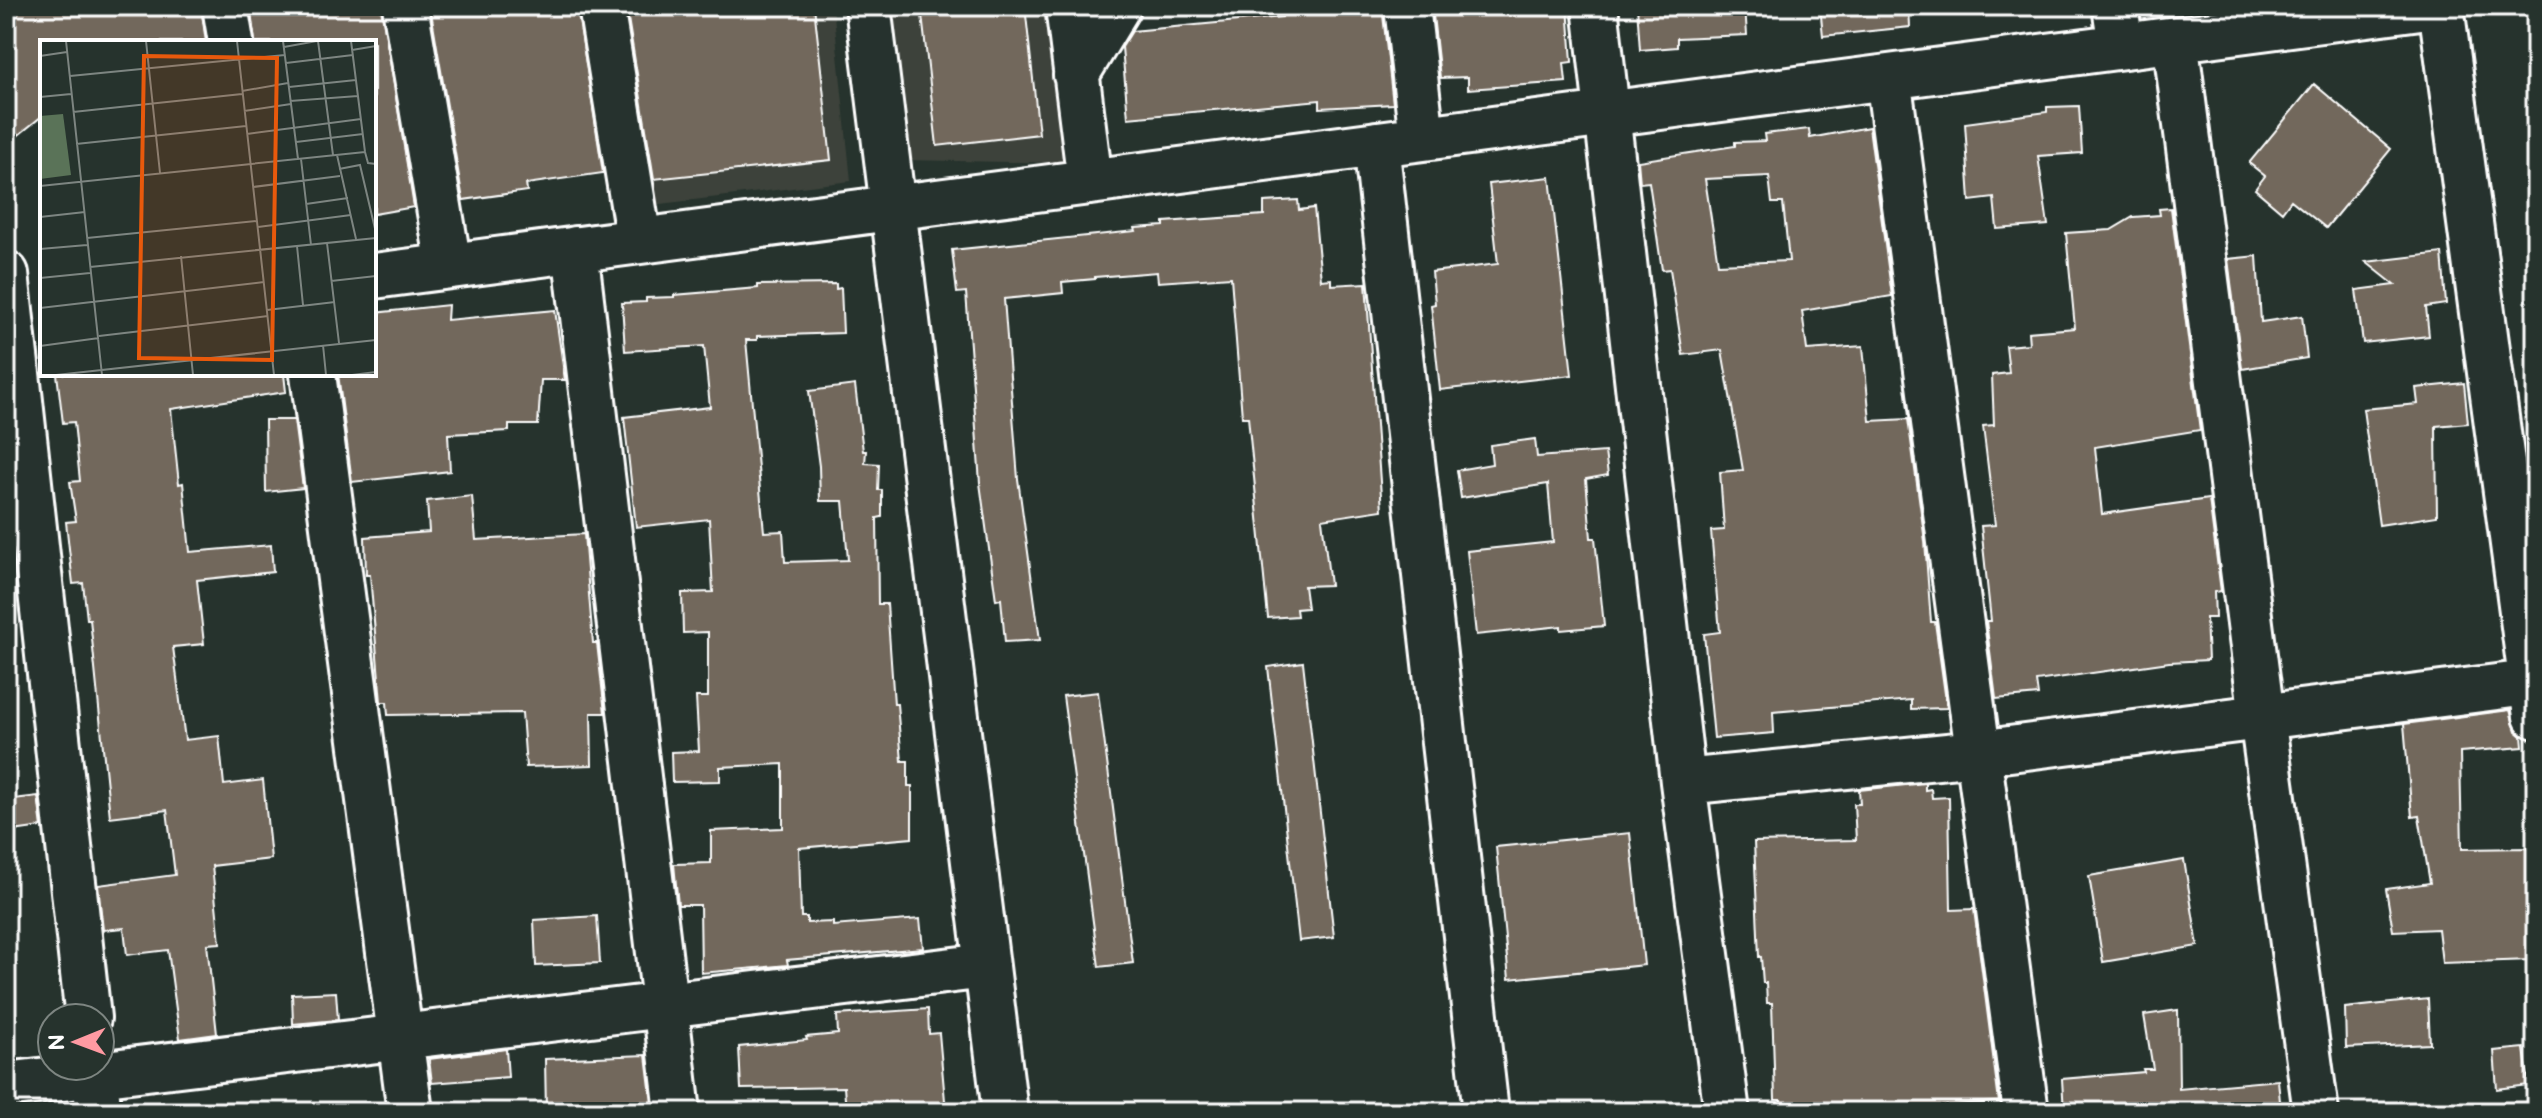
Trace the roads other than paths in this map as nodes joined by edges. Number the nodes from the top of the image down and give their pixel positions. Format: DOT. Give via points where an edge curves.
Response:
graph roads {
  1 [pos="225,6"];
  2 [pos="405,6"];
  3 [pos="601,6"];
  4 [pos="868,6"];
  5 [pos="1068,6"];
  6 [pos="1118,6"];
  7 [pos="1407,6"];
  8 [pos="1595,6"];
  9 [pos="2428,6"];
  10 [pos="2441,6"];
  11 [pos="2118,26"];
  12 [pos="2175,39"];
  13 [pos="231,40"];
  14 [pos="1076,75"];
  15 [pos="1888,77"];
  16 [pos="1606,114"];
  17 [pos="1422,138"];
  18 [pos="1376,144"];
  19 [pos="1090,182"];
  20 [pos="892,208"];
  21 [pos="639,241"];
  22 [pos="575,249"];
  23 [pos="449,266"];
  24 [pos="6,274"];
  25 [pos="376,276"];
  26 [pos="20,320"];
  27 [pos="313,376"];
  28 [pos="2534,694"];
  29 [pos="2262,717"];
  30 [pos="1978,753"];
  31 [pos="1683,782"];
  32 [pos="986,966"];
  33 [pos="86,1002"];
  34 [pos="664,1004"];
  35 [pos="401,1036"];
  36 [pos="95,1083"];
  37 [pos="6,1085"];
  38 [pos="410,1112"];
  39 [pos="678,1112"];
  40 [pos="1005,1112"];
  41 [pos="1486,1112"];
  42 [pos="1727,1112"];
  43 [pos="2026,1112"];
  44 [pos="2316,1112"];
  1 -- 13 [label="street"];
  2 -- 23 [label="street"];
  3 -- 21 [label="street"];
  4 -- 20 [label="street"];
  5 -- 14 [label="street"];
  6 -- 14 [label="street"];
  7 -- 17 [label="street"];
  8 -- 16 [label="street"];
  9 -- 12 [label="street"];
  10 -- 28 [label="street"];
  11 -- 12 [label="street"];
  11 -- 15 [label="street"];
  12 -- 29 [label="street"];
  14 -- 19 [label="street"];
  15 -- 16 [label="street"];
  15 -- 30 [label="street"];
  16 -- 17 [label="street"];
  16 -- 31 [label="street"];
  17 -- 18 [label="street"];
  18 -- 19 [label="street"];
  18 -- 41 [label="street"];
  19 -- 20 [label="street"];
  20 -- 21 [label="street"];
  20 -- 32 [label="street"];
  21 -- 22 [label="street"];
  22 -- 23 [label="street"];
  22 -- 34 [label="street"];
  23 -- 25 [label="street"];
  24 -- 26 [label="street"];
  26 -- 33 [label="street"];
  27 -- 35 [label="street"];
  28 -- 29 [label="street"];
  29 -- 30 [label="street"];
  29 -- 44 [label="street"];
  30 -- 31 [label="street"];
  30 -- 43 [label="street"];
  31 -- 42 [label="street"];
  32 -- 34 [label="street"];
  32 -- 40 [label="street"];
  34 -- 35 [label="street"];
  34 -- 39 [label="street"];
  35 -- 36 [label="street"];
  35 -- 38 [label="street"];
  36 -- 37 [label="street"];
}
